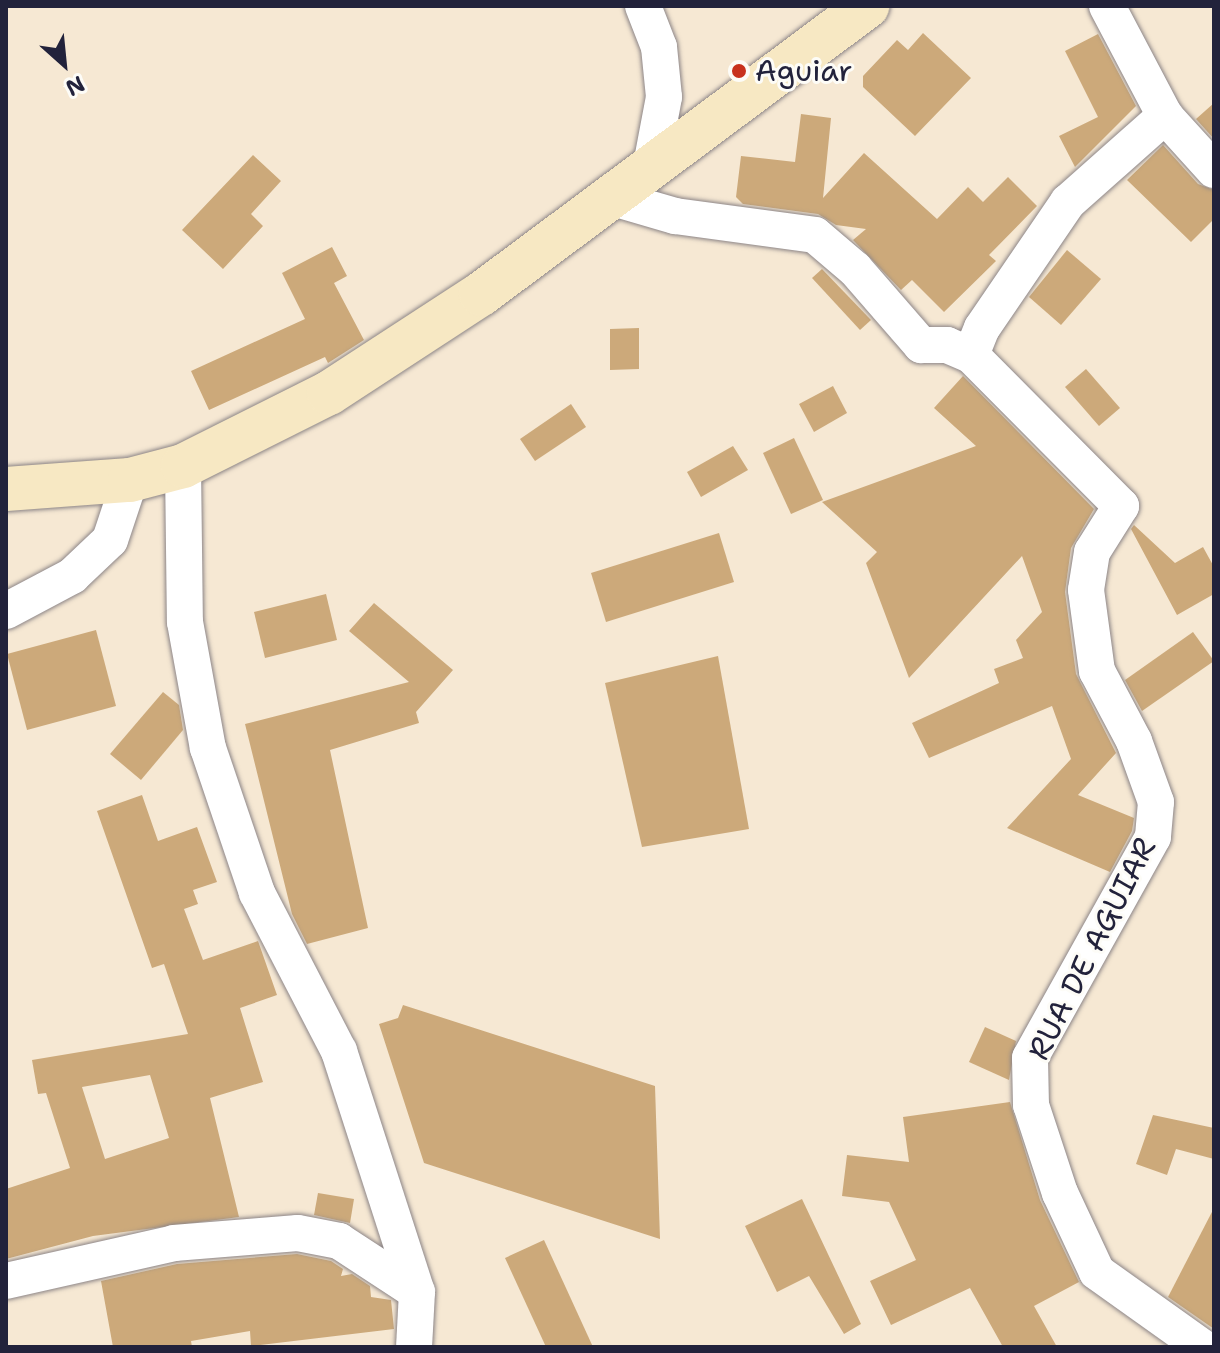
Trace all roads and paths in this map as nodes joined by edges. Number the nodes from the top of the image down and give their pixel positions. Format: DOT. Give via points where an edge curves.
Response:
graph roads {
  1 [pos="643,6"];
  2 [pos="867,6"];
  3 [pos="1107,6"];
  4 [pos="1165,116"];
  5 [pos="1214,170"];
  6 [pos="650,171"];
  7 [pos="613,198"];
  8 [pos="971,355"];
  9 [pos="183,466"];
  10 [pos="130,480"];
  11 [pos="6,489"];
  12 [pos="6,611"];
  13 [pos="6,1281"];
  14 [pos="417,1292"];
  15 [pos="1183,1342"];
  16 [pos="414,1347"];
  1 -- 6 [label="street" via="659,47 664,97"];
  2 -- 6 [label="main road"];
  3 -- 4 [label="street"];
  4 -- 5 [label="street"];
  4 -- 8 [label="street" via="1068,202 982,328"];
  6 -- 7 [label="main road"];
  7 -- 8 [label="street" via="675,216 815,235 855,269 921,345 947,345"];
  7 -- 9 [label="main road" via="406,346 233,446"];
  8 -- 15 [label="street, RUA DE AGUIAR" via="1121,506 1092,552 1086,590 1097,671 1134,741 1156,802 1153,837 1030,1058 1031,1105 1060,1193 1097,1272"];
  9 -- 10 [label="main road"];
  9 -- 14 [label="street" via="185,622 208,748 257,893 339,1051"];
  10 -- 11 [label="main road"];
  10 -- 12 [label="street" via="110,540 72,576"];
  13 -- 14 [label="street" via="174,1243 298,1233 339,1241"];
  14 -- 16 [label="street"];
}
